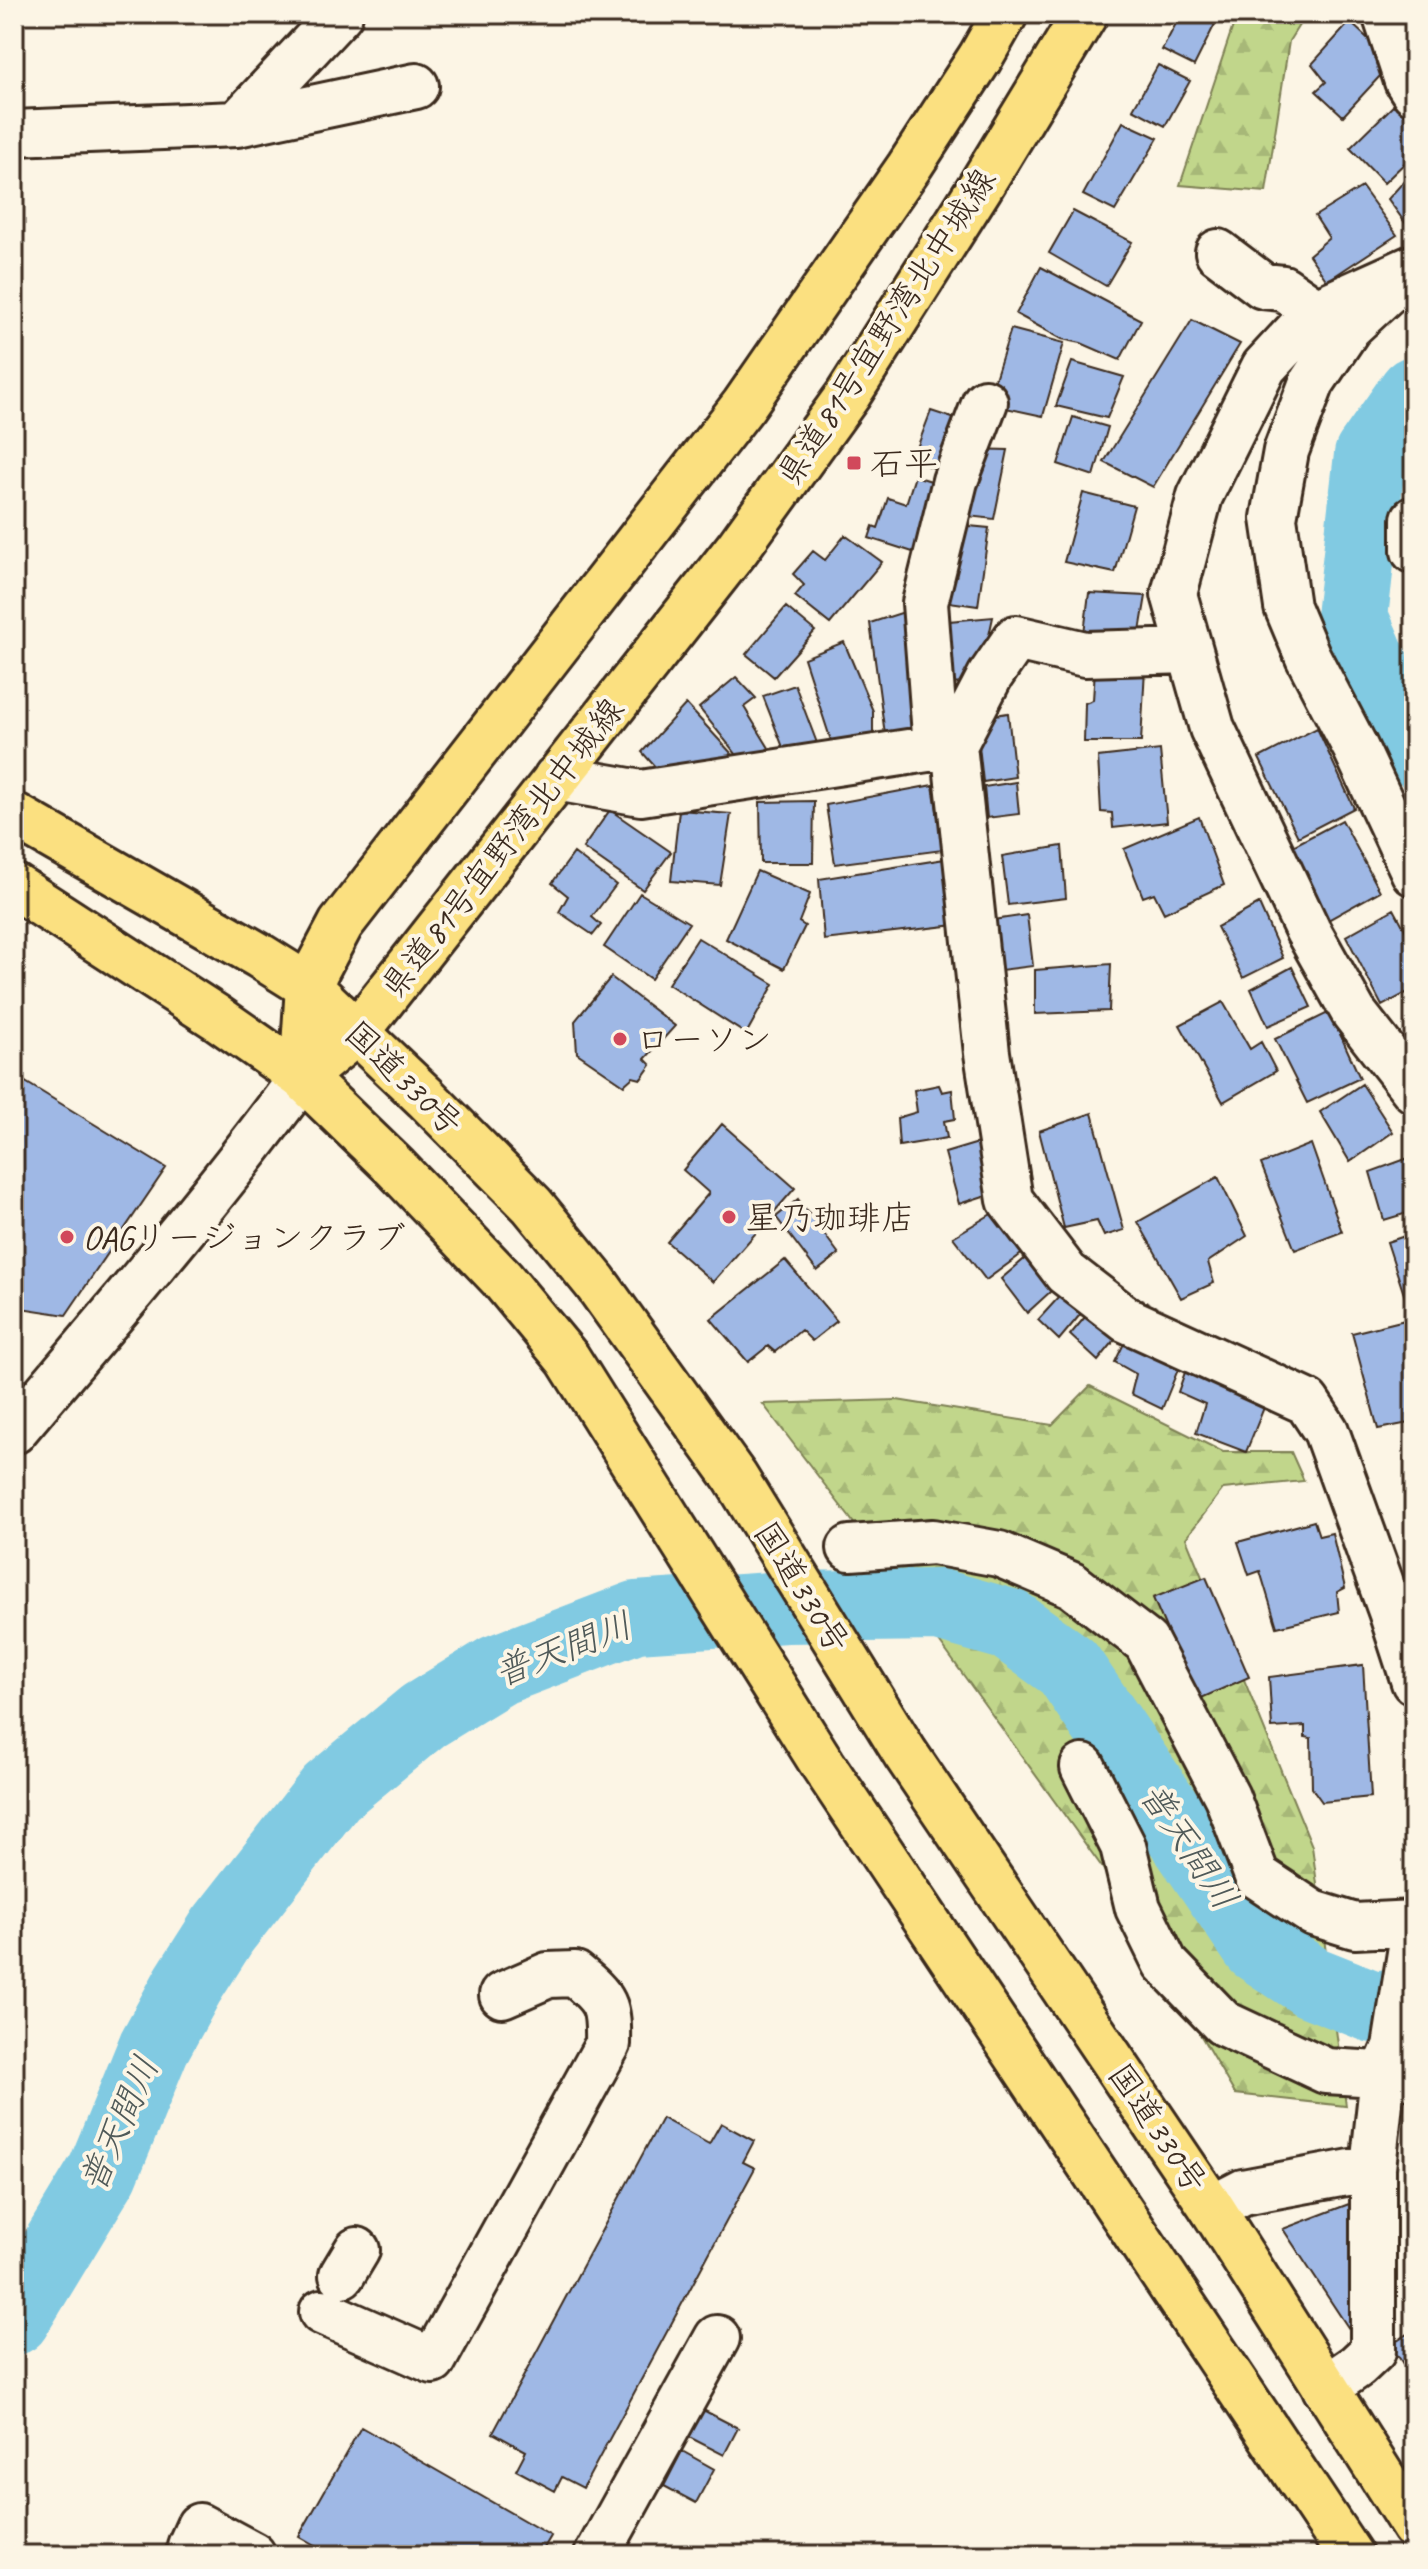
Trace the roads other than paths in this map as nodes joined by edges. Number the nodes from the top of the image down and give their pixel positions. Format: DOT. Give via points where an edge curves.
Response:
graph roads {
  1 [pos="340,14"];
  2 [pos="1005,14"];
  3 [pos="1085,14"];
  4 [pos="1385,14"];
  5 [pos="416,86"];
  6 [pos="1414,92"];
  7 [pos="237,124"];
  8 [pos="14,133"];
  9 [pos="1218,252"];
  10 [pos="1414,267"];
  11 [pos="1316,311"];
  12 [pos="985,402"];
  13 [pos="1414,519"];
  14 [pos="1414,551"];
  15 [pos="1190,651"];
  16 [pos="945,746"];
  17 [pos="556,778"];
  18 [pos="14,815"];
  19 [pos="1414,873"];
  20 [pos="14,886"];
  21 [pos="308,986"];
  22 [pos="358,1031"];
  23 [pos="302,1077"];
  24 [pos="1414,1090"];
  25 [pos="14,1431"];
  26 [pos="850,1548"];
  27 [pos="1402,1609"];
  28 [pos="1414,1682"];
  29 [pos="1083,1767"];
  30 [pos="1413,1935"];
  31 [pos="502,1995"];
  32 [pos="1398,2066"];
  33 [pos="1373,2168"];
  34 [pos="1212,2208"];
  35 [pos="340,2279"];
  36 [pos="717,2338"];
  37 [pos="1325,2388"];
  38 [pos="1410,2512"];
  39 [pos="190,2555"];
  40 [pos="253,2555"];
  41 [pos="597,2555"];
  42 [pos="1350,2555"];
  1 -- 7 [label="street"];
  2 -- 21 [label="main road, 県道81号宜野湾北中城線" via="909,167 744,405 341,924"];
  3 -- 17 [label="main road, 県道81号宜野湾北中城線" via="848,395 737,549"];
  4 -- 6 [label="street"];
  5 -- 7 [label="street"];
  7 -- 8 [label="street"];
  9 -- 11 [label="street" via="1263,286 1283,288"];
  10 -- 11 [label="street"];
  10 -- 19 [label="street" via="1349,327 1312,382 1286,451 1274,518 1287,607"];
  11 -- 15 [label="street" via="1264,367 1200,496 1174,594"];
  12 -- 16 [label="street" via="955,481 925,603"];
  13 -- 14 [label="street"];
  15 -- 16 [label="street" via="1085,654 1016,638"];
  15 -- 24 [label="street" via="1212,728 1308,931 1354,1013"];
  16 -- 17 [label="street" via="641,793"];
  16 -- 27 [label="street" via="1010,1200 1066,1273 1127,1320 1307,1402 1326,1431"];
  17 -- 22 [label="main road, 県道81号宜野湾北中城線"];
  18 -- 21 [label="main road, 国道330号"];
  20 -- 23 [label="main road, 国道330号"];
  21 -- 22 [label="main road, 国道330号"];
  21 -- 23 [label="main road, 県道81号宜野湾北中城線"];
  22 -- 23 [label="main road, 県道81号宜野湾北中城線"];
  22 -- 34 [label="main road, 国道330号" via="532,1205 595,1282 735,1477 905,1753"];
  23 -- 25 [label="street"];
  23 -- 42 [label="main road, 国道330号" via="502,1279 568,1359 823,1765"];
  26 -- 30 [label="street" via="933,1542 999,1554 1072,1585 1146,1642 1227,1797 1257,1876 1313,1913"];
  27 -- 28 [label="street"];
  29 -- 32 [label="street" via="1123,1846 1138,1908 1165,1963 1223,2023 1326,2071"];
  30 -- 32 [label="street"];
  31 -- 35 [label="street" via="548,1975 575,1974 594,1989 609,2013 608,2044 433,2361"];
  32 -- 33 [label="street"];
  33 -- 34 [label="street" via="1243,2192"];
  33 -- 37 [label="street" via="1373,2351"];
  34 -- 37 [label="main road, 国道330号"];
  36 -- 41 [label="street"];
  37 -- 38 [label="main road, 国道330号"];
  39 -- 40 [label="street" via="199,2526"];
}
